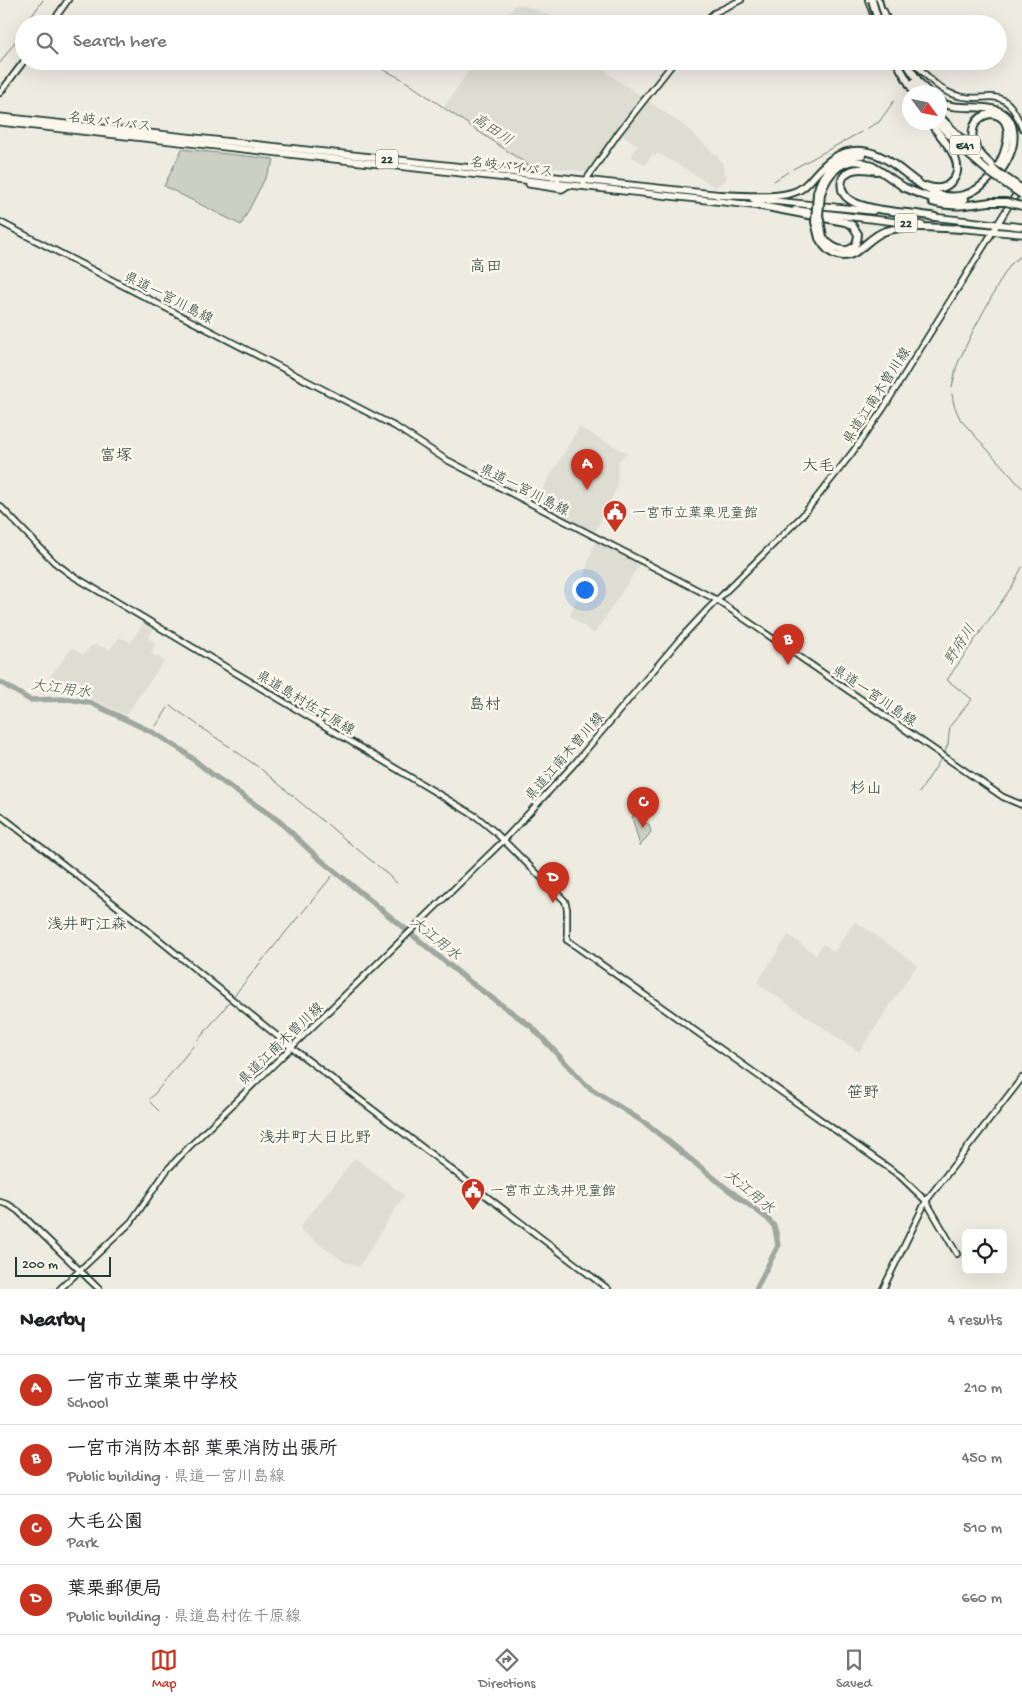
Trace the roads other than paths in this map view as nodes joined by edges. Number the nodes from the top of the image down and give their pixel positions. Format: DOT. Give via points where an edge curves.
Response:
graph roads {
  1 [pos="68,0"];
  2 [pos="741,0"];
  3 [pos="870,0"];
  4 [pos="879,0"];
  5 [pos="57,15"];
  6 [pos="712,15"];
  7 [pos="876,15"];
  8 [pos="883,15"];
  9 [pos="885,15"];
  10 [pos="17,70"];
  11 [pos="668,70"];
  12 [pos="900,70"];
  13 [pos="907,70"];
  14 [pos="922,70"];
  15 [pos="911,85"];
  16 [pos="913,85"];
  17 [pos="0,93"];
  18 [pos="947,105"];
  19 [pos="0,117"];
  20 [pos="0,122"];
  21 [pos="947,125"];
  22 [pos="1022,128"];
  23 [pos="936,130"];
  24 [pos="944,130"];
  25 [pos="892,164"];
  26 [pos="509,167"];
  27 [pos="993,170"];
  28 [pos="520,174"];
  29 [pos="885,174"];
  30 [pos="910,177"];
  31 [pos="585,182"];
  32 [pos="522,183"];
  33 [pos="568,185"];
  34 [pos="903,187"];
  35 [pos="1022,187"];
  36 [pos="819,194"];
  37 [pos="717,195"];
  38 [pos="1022,195"];
  39 [pos="774,203"];
  40 [pos="756,205"];
  41 [pos="1022,206"];
  42 [pos="790,208"];
  43 [pos="935,217"];
  44 [pos="0,222"];
  45 [pos="998,224"];
  46 [pos="1022,227"];
  47 [pos="960,229"];
  48 [pos="993,231"];
  49 [pos="1022,234"];
  50 [pos="821,237"];
  51 [pos="0,506"];
  52 [pos="717,600"];
  53 [pos="1022,805"];
  54 [pos="0,814"];
  55 [pos="504,841"];
  56 [pos="292,1048"];
  57 [pos="1022,1078"];
  58 [pos="926,1201"];
  59 [pos="0,1202"];
  60 [pos="957,1254"];
  61 [pos="80,1271"];
  62 [pos="60,1289"];
  63 [pos="99,1289"];
  64 [pos="608,1289"];
  65 [pos="883,1289"];
  1 -- 5 [label="main road"];
  2 -- 6 [label="main road"];
  3 -- 7 [label="highway, bridge"];
  4 -- 8 [label="highway"];
  4 -- 9 [label="main road"];
  10 -- 17 [label="main road"];
  11 -- 31 [label="main road" via="619,132"];
  12 -- 15 [label="highway"];
  13 -- 16 [label="highway"];
  14 -- 22 [label="main road" via="948,93 1004,100 1014,110"];
  18 -- 34 [label="highway" via="954,108 991,108 1005,115 1014,133 1010,154 993,181 968,198 940,200"];
  19 -- 28 [label="highway, 名岐バイパス / 22"];
  20 -- 33 [label="highway, 名岐バイパス / 22"];
  21 -- 27 [label="highway, E41"];
  23 -- 30 [label="highway" via="952,152 957,164 956,174 948,186 938,189 924,186"];
  24 -- 27 [label="highway, E41" via="962,149"];
  25 -- 30 [label="highway"];
  25 -- 36 [label="highway" via="872,155 845,158 829,168 822,179"];
  25 -- 39 [label="highway" via="873,153 849,152 832,158 802,189"];
  26 -- 28 [label="highway, 22"];
  27 -- 30 [label="highway" via="979,153 972,136 978,119 991,114 1005,122 1009,137 1000,165 984,183 966,194 947,196 929,191"];
  27 -- 35 [label="highway, E41, bridge"];
  27 -- 38 [label="highway, E41, bridge"];
  28 -- 31 [label="highway, 名岐バイパス / 22"];
  29 -- 34 [label="highway"];
  29 -- 36 [label="highway" via="866,163 850,162 830,174"];
  29 -- 43 [label="highway" via="869,169 851,170 843,178 842,191 849,200 858,204"];
  31 -- 37 [label="highway, 名岐バイパス / 22"];
  32 -- 33 [label="highway, 22" via="562,189"];
  33 -- 40 [label="highway, 名岐バイパス / 22"];
  34 -- 41 [label="highway, bridge" via="921,198 944,205 1006,202"];
  35 -- 45 [label="main road, 県道江南木曽川線"];
  36 -- 50 [label="highway, bridge" via="814,222"];
  37 -- 39 [label="highway"];
  39 -- 40 [label="highway"];
  39 -- 42 [label="highway"];
  42 -- 43 [label="highway, 22"];
  42 -- 47 [label="highway, 22"];
  42 -- 50 [label="highway" via="845,222 852,225 858,234 856,243 845,250 833,247"];
  43 -- 45 [label="highway, 22"];
  44 -- 52 [label="main road, 県道一宮川島線" via="396,426 445,460"];
  45 -- 46 [label="highway, 22"];
  45 -- 48 [label="main road, 県道江南木曽川線"];
  47 -- 48 [label="highway, 22"];
  47 -- 50 [label="highway" via="885,231 844,256 830,251"];
  48 -- 49 [label="highway, 22"];
  48 -- 52 [label="main road, 県道江南木曽川線" via="883,409 852,453 803,515"];
  51 -- 55 [label="main road, 県道島村佐千原線" via="54,562 70,574 466,811"];
  52 -- 53 [label="main road, 県道一宮川島線" via="1003,797"];
  52 -- 55 [label="main road, 県道江南木曽川線"];
  54 -- 56 [label="main road"];
  55 -- 56 [label="main road, 県道江南木曽川線"];
  55 -- 58 [label="main road, 県道島村佐千原線" via="565,901 568,909 567,940 886,1166"];
  56 -- 61 [label="main road, 県道江南木曽川線" via="173,1163 132,1221"];
  56 -- 64 [label="main road"];
  57 -- 58 [label="main road"];
  58 -- 60 [label="main road"];
  58 -- 65 [label="main road"];
  59 -- 61 [label="main road" via="18,1211"];
  61 -- 62 [label="main road, 県道江南木曽川線"];
  61 -- 63 [label="main road"];
}
